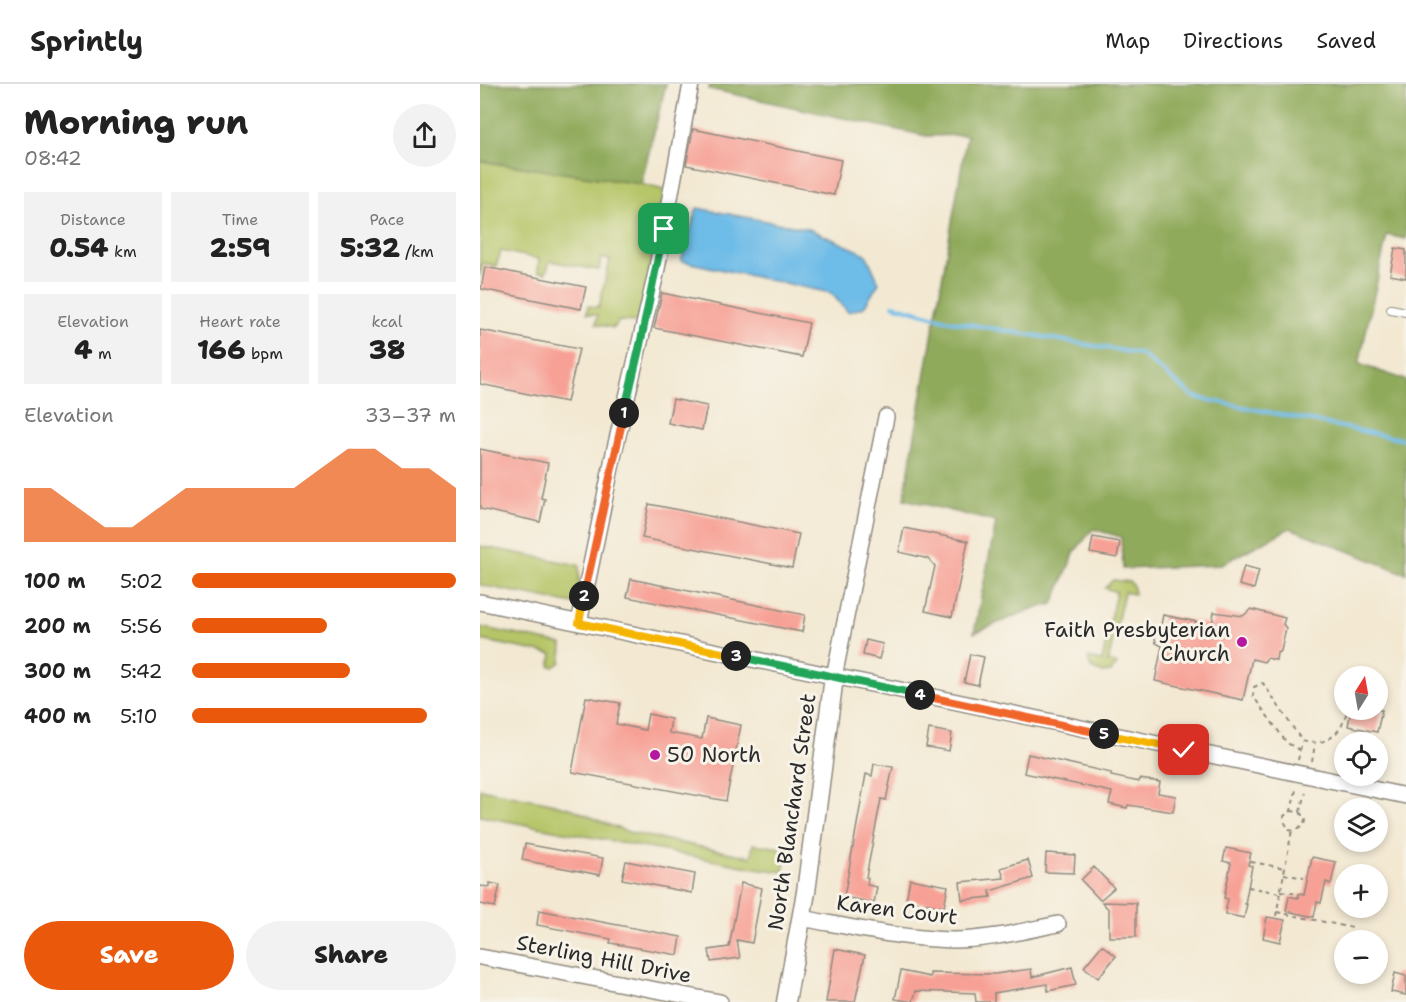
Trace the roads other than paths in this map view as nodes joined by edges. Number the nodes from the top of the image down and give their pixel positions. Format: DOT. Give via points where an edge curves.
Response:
graph roads {
  1 [pos="691,84"];
  2 [pos="1391,309"];
  3 [pos="1406,312"];
  4 [pos="886,417"];
  5 [pos="480,602"];
  6 [pos="579,623"];
  7 [pos="834,677"];
  8 [pos="1406,796"];
  9 [pos="801,918"];
  10 [pos="1058,924"];
  11 [pos="480,957"];
  12 [pos="687,999"];
  13 [pos="720,1002"];
  14 [pos="786,1002"];
  1 -- 6 [label="street" via="653,284"];
  2 -- 3 [label="lane"];
  4 -- 7 [label="street, North Blanchard Street"];
  5 -- 6 [label="street"];
  6 -- 7 [label="street"];
  7 -- 8 [label="street"];
  7 -- 9 [label="street, North Blanchard Street"];
  9 -- 10 [label="street, Karen Court" via="916,938 954,940"];
  9 -- 14 [label="street, North Blanchard Street"];
  11 -- 12 [label="street, Sterling Hill Drive"];
  12 -- 13 [label="street, Sterling Hill Drive"];
}
